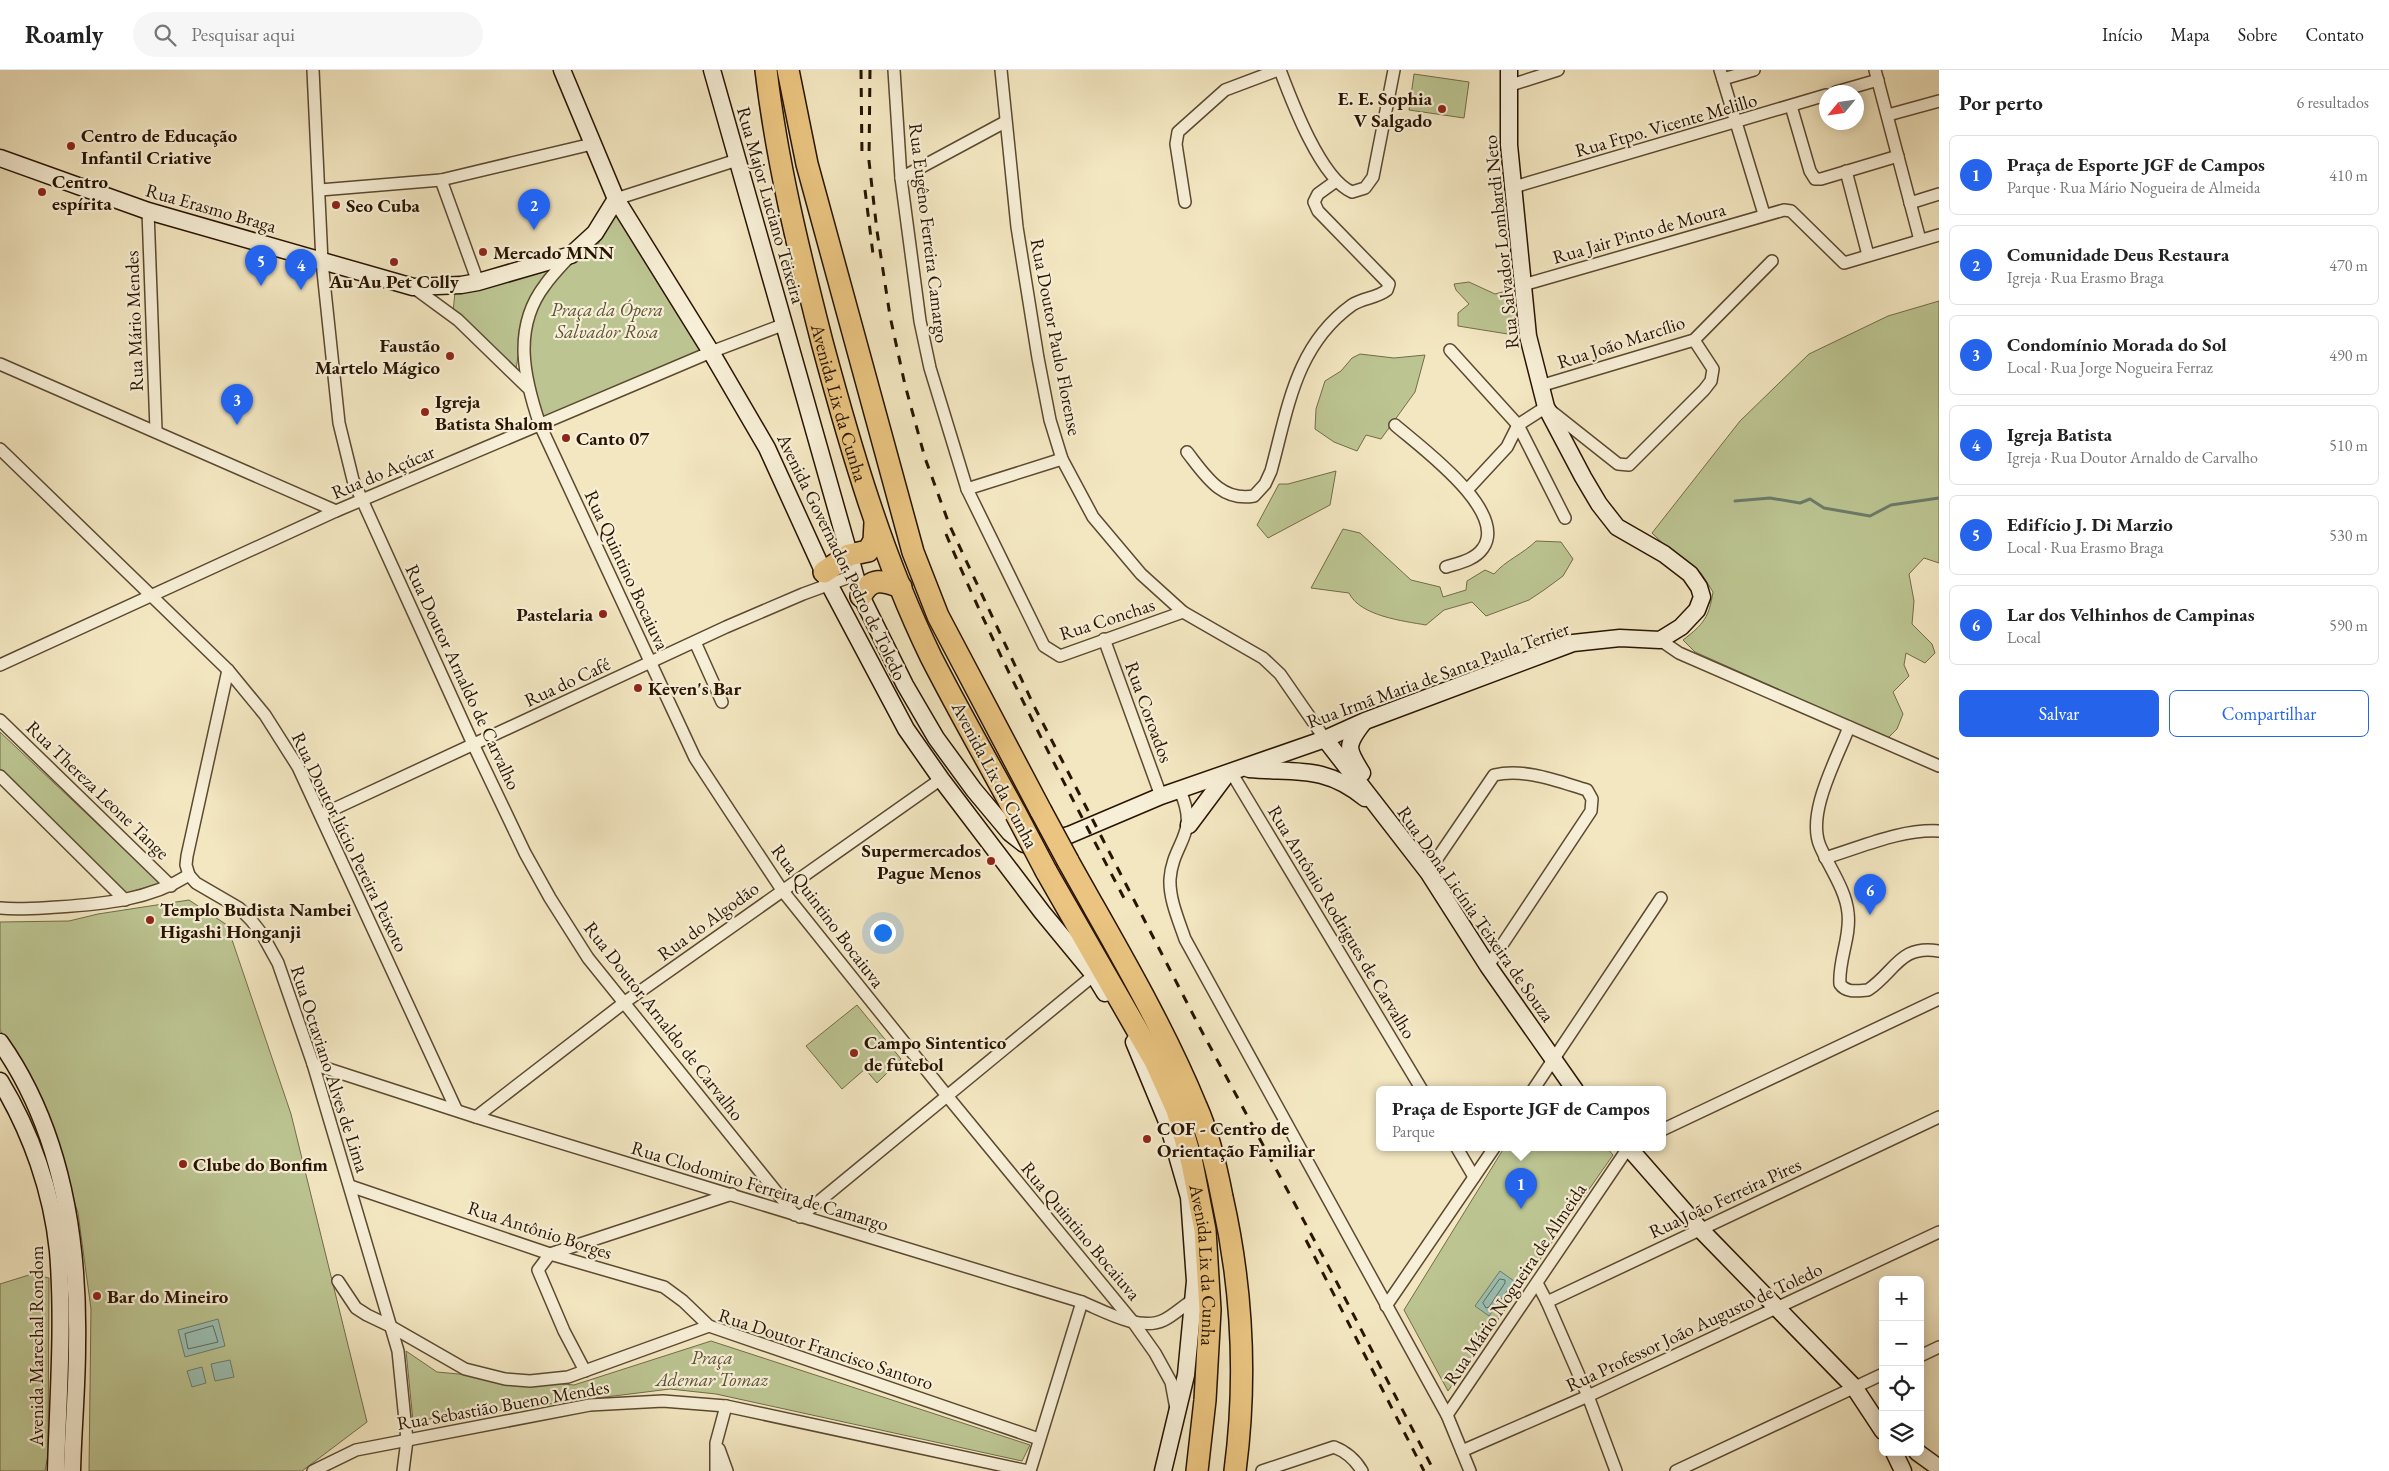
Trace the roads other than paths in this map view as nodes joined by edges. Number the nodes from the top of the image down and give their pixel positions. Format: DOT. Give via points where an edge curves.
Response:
graph roads {
  1 [pos="313,70"];
  2 [pos="562,70"];
  3 [pos="712,70"];
  4 [pos="766,70"];
  5 [pos="788,70"];
  6 [pos="894,70"];
  7 [pos="1001,70"];
  8 [pos="1279,70"];
  9 [pos="1394,70"];
  10 [pos="1558,70"];
  11 [pos="1754,70"];
  12 [pos="1721,75"];
  13 [pos="1877,75"];
  14 [pos="1508,78"];
  15 [pos="1853,85"];
  16 [pos="1819,97"];
  17 [pos="1939,101"];
  18 [pos="1791,106"];
  19 [pos="1888,116"];
  20 [pos="1005,122"];
  21 [pos="1736,123"];
  22 [pos="592,144"];
  23 [pos="1898,156"];
  24 [pos="0,158"];
  25 [pos="737,160"];
  26 [pos="1846,171"];
  27 [pos="901,178"];
  28 [pos="441,180"];
  29 [pos="1336,181"];
  30 [pos="1514,187"];
  31 [pos="320,190"];
  32 [pos="1939,194"];
  33 [pos="616,199"];
  34 [pos="1185,202"];
  35 [pos="1910,203"];
  36 [pos="148,211"];
  37 [pos="1764,214"];
  38 [pos="1939,235"];
  39 [pos="1920,240"];
  40 [pos="572,255"];
  41 [pos="1868,255"];
  42 [pos="1772,260"];
  43 [pos="322,262"];
  44 [pos="478,282"];
  45 [pos="1523,285"];
  46 [pos="413,287"];
  47 [pos="785,324"];
  48 [pos="1694,340"];
  49 [pos="1450,350"];
  50 [pos="712,352"];
  51 [pos="0,364"];
  52 [pos="1540,386"];
  53 [pos="527,387"];
  54 [pos="1546,407"];
  55 [pos="540,424"];
  56 [pos="1395,425"];
  57 [pos="1518,426"];
  58 [pos="156,430"];
  59 [pos="0,449"];
  60 [pos="1187,452"];
  61 [pos="1062,459"];
  62 [pos="1468,488"];
  63 [pos="967,489"];
  64 [pos="363,500"];
  65 [pos="336,511"];
  66 [pos="1565,518"];
  67 [pos="875,523"];
  68 [pos="852,565"];
  69 [pos="1446,567"];
  70 [pos="826,578"];
  71 [pos="901,587"];
  72 [pos="153,596"];
  73 [pos="862,596"];
  74 [pos="1182,612"];
  75 [pos="1104,639"];
  76 [pos="1660,640"];
  77 [pos="694,642"];
  78 [pos="1044,646"];
  79 [pos="651,662"];
  80 [pos="0,665"];
  81 [pos="228,670"];
  82 [pos="722,702"];
  83 [pos="0,720"];
  84 [pos="1365,721"];
  85 [pos="1849,727"];
  86 [pos="906,729"];
  87 [pos="1325,738"];
  88 [pos="473,744"];
  89 [pos="1939,766"];
  90 [pos="1233,771"];
  91 [pos="0,776"];
  92 [pos="941,779"];
  93 [pos="974,790"];
  94 [pos="1180,790"];
  95 [pos="1162,796"];
  96 [pos="1381,811"];
  97 [pos="321,815"];
  98 [pos="1189,826"];
  99 [pos="1939,831"];
  100 [pos="1032,845"];
  101 [pos="1826,858"];
  102 [pos="1428,872"];
  103 [pos="188,875"];
  104 [pos="171,886"];
  105 [pos="782,890"];
  106 [pos="1661,898"];
  107 [pos="125,900"];
  108 [pos="0,908"];
  109 [pos="1939,951"];
  110 [pos="1488,966"];
  111 [pos="1094,975"];
  112 [pos="1939,999"];
  113 [pos="625,1002"];
  114 [pos="1123,1022"];
  115 [pos="0,1042"];
  116 [pos="1553,1060"];
  117 [pos="1155,1061"];
  118 [pos="313,1064"];
  119 [pos="0,1081"];
  120 [pos="1165,1083"];
  121 [pos="1420,1086"];
  122 [pos="1536,1086"];
  123 [pos="1572,1086"];
  124 [pos="948,1097"];
  125 [pos="456,1109"];
  126 [pos="476,1117"];
  127 [pos="1939,1117"];
  128 [pos="1666,1128"];
  129 [pos="1459,1151"];
  130 [pos="1492,1151"];
  131 [pos="1626,1151"];
  132 [pos="1631,1151"];
  133 [pos="1474,1177"];
  134 [pos="350,1186"];
  135 [pos="732,1194"];
  136 [pos="1189,1198"];
  137 [pos="798,1216"];
  138 [pos="1700,1229"];
  139 [pos="1939,1232"];
  140 [pos="550,1254"];
  141 [pos="338,1282"];
  142 [pos="1537,1282"];
  143 [pos="1193,1300"];
  144 [pos="1082,1302"];
  145 [pos="1547,1302"];
  146 [pos="1386,1306"];
  147 [pos="1776,1307"];
  148 [pos="1133,1322"];
  149 [pos="390,1326"];
  150 [pos="709,1326"];
  151 [pos="1939,1347"];
  152 [pos="1924,1354"];
  153 [pos="585,1371"];
  154 [pos="1879,1376"];
  155 [pos="1854,1387"];
  156 [pos="1588,1396"];
  157 [pos="726,1406"];
  158 [pos="1447,1415"];
  159 [pos="1178,1416"];
  160 [pos="1879,1419"];
  161 [pos="1039,1439"];
  162 [pos="407,1440"];
  163 [pos="716,1443"];
  164 [pos="1462,1450"];
  165 [pos="1896,1456"];
  166 [pos="1922,1456"];
  167 [pos="1939,1468"];
  168 [pos="56,1471"];
  169 [pos="72,1471"];
  170 [pos="313,1471"];
  171 [pos="403,1471"];
  172 [pos="716,1471"];
  173 [pos="727,1471"];
  174 [pos="1029,1471"];
  175 [pos="1163,1471"];
  176 [pos="1197,1471"];
  177 [pos="1235,1471"];
  178 [pos="1262,1471"];
  179 [pos="1362,1471"];
  180 [pos="1470,1471"];
  181 [pos="1616,1471"];
  182 [pos="1676,1471"];
  183 [pos="1903,1471"];
  1 -- 31 [label="street, Rua Doutor Arnaldo de Carvalho"];
  2 -- 22 [label="main road, Avenida Governador Pedro de Toledo"];
  3 -- 25 [label="main road, Rua Major Luciano Teixeira"];
  4 -- 67 [label="highway, Avenida Lix da Cunha" via="780,169 796,241 848,439"];
  5 -- 177 [label="highway, Avenida Lix da Cunha, bridge" via="807,164 913,552 938,616 1068,861 1155,1016 1196,1106 1213,1158 1232,1252 1241,1334 1242,1380"];
  6 -- 27 [label="street, Rua Eugêno Ferreira Camargo"];
  7 -- 20 [label="street, Rua Doutor Paulo Florense"];
  8 -- 29 [label="street" via="1303,124"];
  8 -- 34 [label="street" via="1225,90 1178,132 1176,144"];
  9 -- 29 [label="street" via="1373,177 1365,188 1352,192"];
  10 -- 14 [label="street"];
  11 -- 12 [label="street"];
  12 -- 21 [label="street"];
  13 -- 15 [label="street"];
  13 -- 19 [label="street"];
  14 -- 30 [label="main road, Rua Salvador Lombardi Neto" via="1509,144"];
  16 -- 18 [label="street, Rua Ftpo. Vicente Melillo"];
  17 -- 19 [label="street"];
  18 -- 21 [label="street, Rua Ftpo. Vicente Melillo"];
  18 -- 26 [label="street" via="1815,179"];
  19 -- 23 [label="street"];
  20 -- 27 [label="street"];
  20 -- 61 [label="street, Rua Doutor Paulo Florense" via="1017,227 1038,358 1050,420"];
  21 -- 30 [label="street, Rua Ftpo. Vicente Melillo"];
  21 -- 37 [label="street"];
  22 -- 28 [label="street"];
  22 -- 33 [label="main road, Avenida Governador Pedro de Toledo"];
  23 -- 26 [label="street"];
  23 -- 35 [label="street"];
  24 -- 36 [label="main road, Rua Erasmo Braga"];
  25 -- 33 [label="street"];
  25 -- 47 [label="main road, Rua Major Luciano Teixeira"];
  26 -- 41 [label="street"];
  27 -- 63 [label="street, Rua Eugêno Ferreira Camargo" via="920,321 943,414"];
  28 -- 31 [label="street"];
  28 -- 44 [label="street"];
  29 -- 60 [label="street" via="1318,194 1314,202 1318,211 1389,284 1387,290 1352,306 1308,353 1298,372 1271,471 1254,496 1235,498 1222,493"];
  30 -- 45 [label="main road, Rua Salvador Lombardi Neto"];
  31 -- 43 [label="street, Rua Doutor Arnaldo de Carvalho"];
  32 -- 35 [label="street"];
  33 -- 40 [label="main road, Rua Erasmo Braga" via="595,234"];
  33 -- 50 [label="main road, Avenida Governador Pedro de Toledo"];
  35 -- 39 [label="street"];
  36 -- 43 [label="main road, Rua Erasmo Braga"];
  36 -- 58 [label="street, Rua Mário Mendes"];
  37 -- 41 [label="street, Rua Jair Pinto de Moura" via="1791,211 1844,263"];
  37 -- 45 [label="street, Rua Jair Pinto de Moura"];
  38 -- 39 [label="street"];
  39 -- 41 [label="street"];
  40 -- 44 [label="main road, Rua Erasmo Braga"];
  40 -- 53 [label="street, Rua Erasmo Braga" via="544,285 530,312 524,350"];
  42 -- 48 [label="street, Rua João Marcílio"];
  43 -- 46 [label="main road, Rua Erasmo Braga"];
  43 -- 64 [label="street, Rua Doutor Arnaldo de Carvalho" via="341,439"];
  44 -- 46 [label="main road, Rua Erasmo Braga"];
  45 -- 52 [label="main road, Rua Salvador Lombardi Neto" via="1528,336"];
  46 -- 53 [label="street, Rua Erasmo Braga" via="458,320"];
  47 -- 50 [label="street, Rua do Açúcar"];
  47 -- 68 [label="main road, Rua Major Luciano Teixeira"];
  48 -- 52 [label="street, Rua João Marcílio"];
  48 -- 54 [label="street" via="1714,369 1711,381 1629,465 1618,464"];
  49 -- 57 [label="street"];
  50 -- 55 [label="street, Rua do Açúcar"];
  50 -- 70 [label="main road, Avenida Governador Pedro de Toledo" via="767,448"];
  51 -- 58 [label="street"];
  52 -- 54 [label="main road, Rua Salvador Lombardi Neto"];
  53 -- 55 [label="street, Rua Quintino Bocaiuva"];
  54 -- 57 [label="street"];
  54 -- 76 [label="main road, Rua Salvador Lombardi Neto" via="1583,477 1617,527 1664,554 1690,574 1699,587 1702,597 1697,610 1681,627"];
  55 -- 64 [label="street, Rua do Açúcar"];
  55 -- 79 [label="street, Rua Quintino Bocaiuva"];
  56 -- 62 [label="street"];
  57 -- 62 [label="street" via="1507,447"];
  57 -- 66 [label="street"];
  58 -- 65 [label="street"];
  59 -- 72 [label="street, Rua Doutor lúcio Pereira Peixoto"];
  61 -- 63 [label="street"];
  61 -- 74 [label="street, Rua Doutor Paulo Florense" via="1093,517 1116,547"];
  62 -- 69 [label="street" via="1486,522 1486,542 1470,559"];
  63 -- 78 [label="street, Rua Eugêno Ferreira Camargo"];
  64 -- 65 [label="street, Rua do Açúcar"];
  64 -- 88 [label="street, Rua Doutor Arnaldo de Carvalho"];
  65 -- 72 [label="street, Rua do Açúcar"];
  67 -- 68 [label="highway" via="872,546"];
  67 -- 71 [label="highway, Avenida Lix da Cunha"];
  68 -- 70 [label="highway"];
  68 -- 73 [label="main road, Rua Major Luciano Teixeira"];
  70 -- 77 [label="street, Rua do Café"];
  70 -- 86 [label="main road, Avenida Governador Pedro de Toledo"];
  71 -- 73 [label="highway" via="876,581"];
  71 -- 117 [label="highway, Avenida Lix da Cunha, bridge" via="931,656 1046,871"];
  72 -- 80 [label="street, Rua do Açúcar"];
  72 -- 81 [label="street, Rua Doutor lúcio Pereira Peixoto"];
  73 -- 93 [label="main road, Rua Major Luciano Teixeira" via="909,693 936,738"];
  74 -- 75 [label="street, Rua Conchas"];
  74 -- 87 [label="street, Rua Doutor Paulo Florense" via="1263,658 1280,674"];
  75 -- 78 [label="street, Rua Conchas" via="1060,656"];
  75 -- 95 [label="street, Rua Coroados"];
  76 -- 84 [label="main road, Rua Irmã Maria de Santa Paula Terrier" via="1620,638 1573,643"];
  76 -- 85 [label="street" via="1679,653"];
  77 -- 79 [label="street, Rua do Café"];
  77 -- 82 [label="street"];
  79 -- 88 [label="street, Rua do Café"];
  79 -- 105 [label="street, Rua Quintino Bocaiuva" via="695,758"];
  81 -- 97 [label="street, Rua Doutor lúcio Pereira Peixoto" via="288,749"];
  81 -- 103 [label="street" via="186,856"];
  83 -- 104 [label="street, Rua Thereza Leone Tange"];
  84 -- 87 [label="main road, Rua Irmã Maria de Santa Paula Terrier"];
  84 -- 96 [label="main road" via="1351,738 1350,749"];
  85 -- 89 [label="street"];
  85 -- 101 [label="street" via="1816,818 1819,843"];
  86 -- 92 [label="main road, Avenida Governador Pedro de Toledo"];
  86 -- 93 [label="main road, Rua Major Luciano Teixeira"];
  87 -- 90 [label="main road, Rua Irmã Maria de Santa Paula Terrier"];
  87 -- 96 [label="main road, Rua Dona Licínia Teixeira de Souza"];
  88 -- 97 [label="street, Rua do Café"];
  88 -- 113 [label="street, Rua Doutor Arnaldo de Carvalho" via="525,854 550,898 588,958"];
  90 -- 94 [label="main road, Rua Irmã Maria de Santa Paula Terrier"];
  90 -- 96 [label="main road" via="1304,771 1325,775 1360,794"];
  90 -- 98 [label="main road"];
  90 -- 121 [label="street, Rua Antônio Rodrigues de Carvalho"];
  91 -- 107 [label="street"];
  92 -- 105 [label="street, Rua do Algodão"];
  92 -- 111 [label="main road, Avenida Governador Pedro de Toledo"];
  93 -- 100 [label="main road, Rua Major Luciano Teixeira" via="1010,834 1024,844"];
  94 -- 95 [label="main road, Rua Irmã Maria de Santa Paula Terrier"];
  94 -- 98 [label="street"];
  95 -- 100 [label="main road, Rua Irmã Maria de Santa Paula Terrier" via="1069,835"];
  96 -- 102 [label="main road, Rua Dona Licínia Teixeira de Souza"];
  97 -- 125 [label="street, Rua Doutor lúcio Pereira Peixoto"];
  98 -- 146 [label="street" via="1170,879 1176,914 1185,939"];
  99 -- 101 [label="street" via="1921,830 1898,835"];
  101 -- 109 [label="street" via="1848,912 1839,980 1843,989 1868,990 1905,955 1925,948"];
  102 -- 110 [label="main road, Rua Dona Licínia Teixeira de Souza"];
  102 -- 110 [label="street" via="1494,775 1510,771 1587,790 1592,799 1591,811"];
  103 -- 104 [label="street"];
  103 -- 118 [label="street, Rua Octaviano Alves de Lima" via="239,908 262,934 278,963"];
  104 -- 107 [label="street"];
  105 -- 113 [label="street, Rua do Algodão"];
  105 -- 124 [label="street, Rua Quintino Bocaiuva"];
  106 -- 116 [label="street"];
  107 -- 108 [label="street"];
  110 -- 116 [label="main road, Rua Dona Licínia Teixeira de Souza"];
  111 -- 114 [label="main road, Avenida Governador Pedro de Toledo"];
  111 -- 124 [label="street"];
  112 -- 128 [label="street"];
  113 -- 126 [label="street, Rua do Algodão"];
  113 -- 137 [label="street, Rua Doutor Arnaldo de Carvalho"];
  114 -- 117 [label="highway"];
  114 -- 136 [label="main road, Avenida Governador Pedro de Toledo" via="1156,1092"];
  115 -- 169 [label="main road" via="26,1086 47,1135 70,1222 78,1346"];
  116 -- 122 [label="street"];
  116 -- 123 [label="main road, Rua Dona Licínia Teixeira de Souza"];
  117 -- 120 [label="highway, Avenida Lix da Cunha"];
  118 -- 125 [label="street, Rua Clodomiro Ferreira de Camargo"];
  118 -- 134 [label="street, Rua Octaviano Alves de Lima"];
  119 -- 168 [label="main road, Avenida Marechal Rondom" via="19,1112 33,1146 58,1251 60,1330"];
  120 -- 136 [label="highway"];
  120 -- 176 [label="highway, Avenida Lix da Cunha" via="1177,1110 1192,1163 1205,1230 1210,1310"];
  124 -- 137 [label="street"];
  124 -- 148 [label="street, Rua Quintino Bocaiuva"];
  125 -- 126 [label="street, Rua Clodomiro Ferreira de Camargo"];
  126 -- 135 [label="street, Rua Clodomiro Ferreira de Camargo"];
  127 -- 138 [label="street, Rua João Ferreira Pires"];
  129 -- 133 [label="street"];
  130 -- 133 [label="street"];
  131 -- 142 [label="street, Rua Mário Nogueira de Almeida"];
  132 -- 138 [label="main road"];
  133 -- 146 [label="street"];
  134 -- 140 [label="street, Rua Antônio Borges"];
  134 -- 149 [label="street, Rua Octaviano Alves de Lima"];
  135 -- 137 [label="street, Rua Clodomiro Ferreira de Camargo"];
  135 -- 140 [label="street"];
  136 -- 143 [label="main road, Avenida Governador Pedro de Toledo" via="1195,1282"];
  137 -- 144 [label="street, Rua Clodomiro Ferreira de Camargo"];
  138 -- 145 [label="street, Rua João Ferreira Pires"];
  138 -- 147 [label="main road"];
  139 -- 147 [label="street, Rua Professor João Augusto de Toledo"];
  140 -- 150 [label="street, Rua Antônio Borges" via="664,1287"];
  140 -- 153 [label="street" via="538,1270"];
  141 -- 149 [label="street, Rua Doutor Francisco Santoro" via="356,1308"];
  142 -- 145 [label="street"];
  142 -- 158 [label="street, Rua Mário Nogueira de Almeida"];
  143 -- 148 [label="street, Rua Clodomiro Ferreira de Camargo" via="1164,1320"];
  143 -- 159 [label="main road, Avenida Governador Pedro de Toledo" via="1186,1375"];
  144 -- 148 [label="street, Rua Clodomiro Ferreira de Camargo"];
  144 -- 161 [label="street"];
  145 -- 156 [label="street"];
  146 -- 158 [label="street"];
  147 -- 155 [label="main road"];
  147 -- 156 [label="street, Rua Professor João Augusto de Toledo"];
  148 -- 159 [label="street, Rua Quintino Bocaiuva" via="1171,1382"];
  149 -- 153 [label="street, Rua Doutor Francisco Santoro" via="465,1369 505,1379 530,1381 568,1377"];
  149 -- 162 [label="street, Rua Octaviano Alves de Lima" via="398,1351"];
  150 -- 153 [label="street, Rua Doutor Francisco Santoro"];
  150 -- 161 [label="street, Rua Doutor Francisco Santoro"];
  151 -- 152 [label="street"];
  154 -- 155 [label="street"];
  155 -- 160 [label="main road"];
  155 -- 182 [label="street"];
  156 -- 164 [label="street, Rua Professor João Augusto de Toledo"];
  156 -- 181 [label="street"];
  157 -- 162 [label="street, Rua Sebastião Bueno Mendes" via="663,1401 590,1405"];
  157 -- 163 [label="street"];
  157 -- 174 [label="street, Rua Sebastião Bueno Mendes"];
  158 -- 164 [label="street"];
  159 -- 175 [label="main road, Avenida Governador Pedro de Toledo"];
  161 -- 174 [label="street"];
  162 -- 170 [label="street, Rua Sebastião Bueno Mendes" via="356,1450"];
  162 -- 171 [label="street, Rua Octaviano Alves de Lima"];
  163 -- 172 [label="street"];
  163 -- 173 [label="street"];
  164 -- 180 [label="street"];
  165 -- 183 [label="main road"];
  166 -- 167 [label="main road"];
  178 -- 179 [label="street" via="1334,1447 1346,1452"];
}
